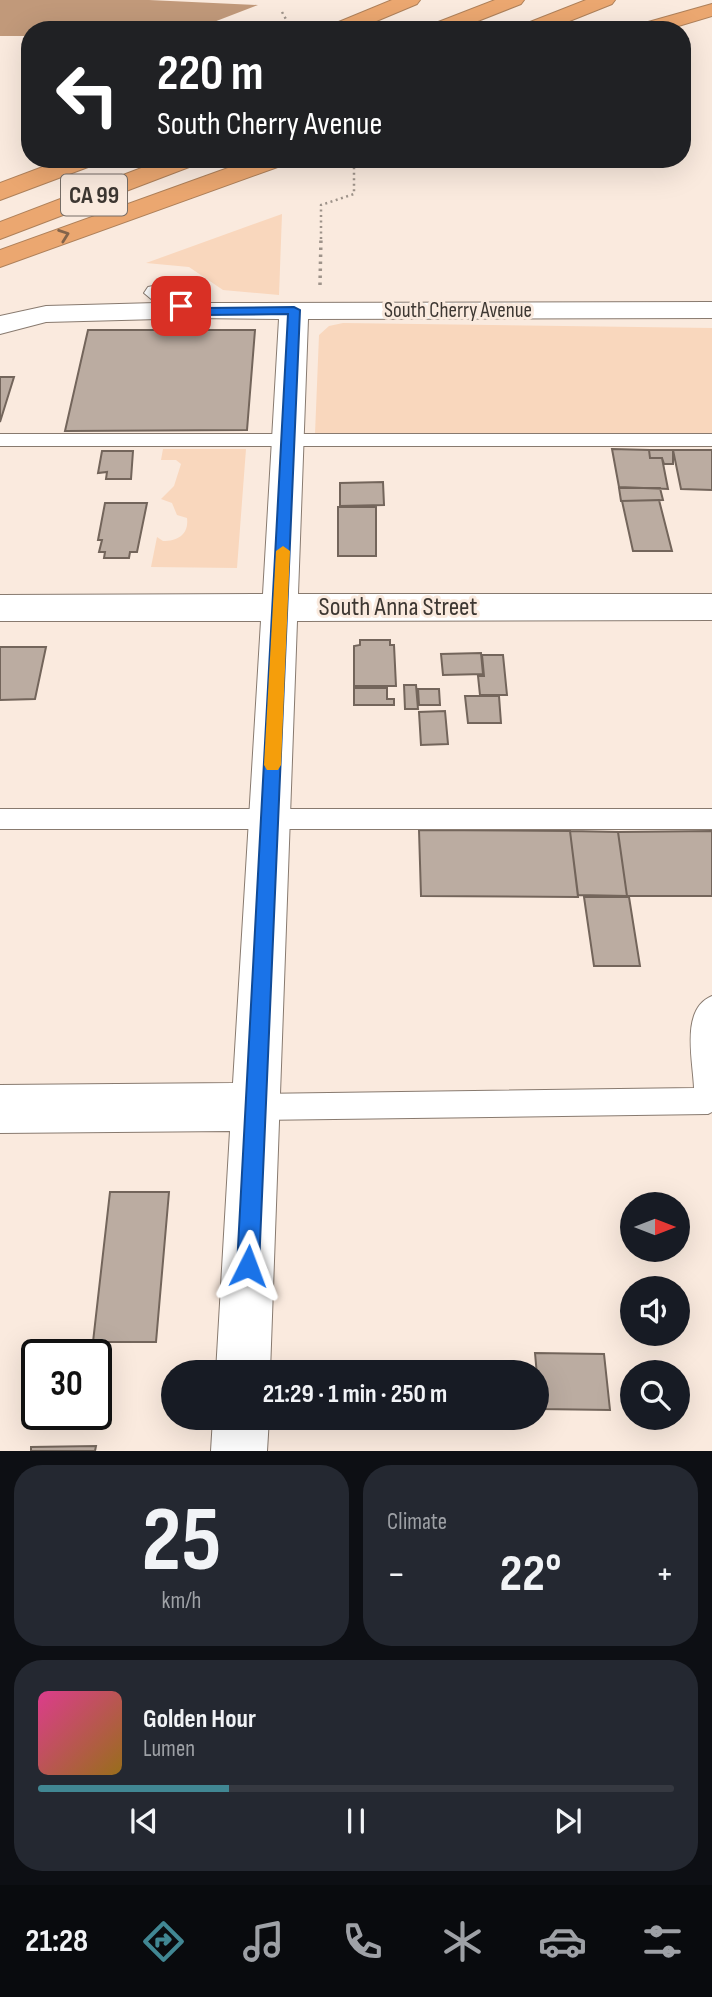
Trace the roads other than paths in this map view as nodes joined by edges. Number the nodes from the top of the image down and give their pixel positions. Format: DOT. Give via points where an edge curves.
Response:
graph roads {
  1 [pos="410,0"];
  2 [pos="513,0"];
  3 [pos="605,0"];
  4 [pos="712,10"];
  5 [pos="358,21"];
  6 [pos="458,21"];
  7 [pos="550,21"];
  8 [pos="673,21"];
  9 [pos="64,168"];
  10 [pos="164,168"];
  11 [pos="251,168"];
  12 [pos="0,192"];
  13 [pos="0,231"];
  14 [pos="0,258"];
  15 [pos="158,293"];
  16 [pos="307,310"];
  17 [pos="712,310"];
  18 [pos="204,311"];
  19 [pos="0,326"];
  20 [pos="0,440"];
  21 [pos="712,440"];
  22 [pos="288,441"];
  23 [pos="280,607"];
  24 [pos="712,607"];
  25 [pos="0,608"];
  26 [pos="0,819"];
  27 [pos="270,820"];
  28 [pos="712,820"];
  29 [pos="712,1009"];
  30 [pos="710,1101"];
  31 [pos="0,1108"];
  32 [pos="256,1108"];
  33 [pos="244,1360"];
  34 [pos="240,1430"];
  35 [pos="239,1451"];
  1 -- 5 [label="highway"];
  2 -- 6 [label="highway"];
  3 -- 7 [label="highway"];
  4 -- 8 [label="highway"];
  9 -- 12 [label="highway, CA 99"];
  10 -- 13 [label="highway, CA 99"];
  14 -- 11 [label="highway, one-way"];
  15 -- 18 [label="street, South Cherry Avenue" via="181,306"];
  16 -- 17 [label="street, South Cherry Avenue"];
  16 -- 18 [label="street, South Cherry Avenue"];
  16 -- 22 [label="street"];
  18 -- 19 [label="street, South Cherry Avenue" via="46,314"];
  20 -- 22 [label="lane"];
  21 -- 22 [label="lane"];
  22 -- 23 [label="street"];
  23 -- 24 [label="street, South Anna Street"];
  23 -- 25 [label="street, South Anna Street"];
  23 -- 27 [label="street"];
  26 -- 27 [label="lane"];
  27 -- 28 [label="lane"];
  27 -- 32 [label="street"];
  29 -- 30 [label="lane" via="704,1017"];
  30 -- 32 [label="lane"];
  31 -- 32 [label="street"];
  32 -- 33 [label="street"];
  34 -- 35 [label="street"];
}
